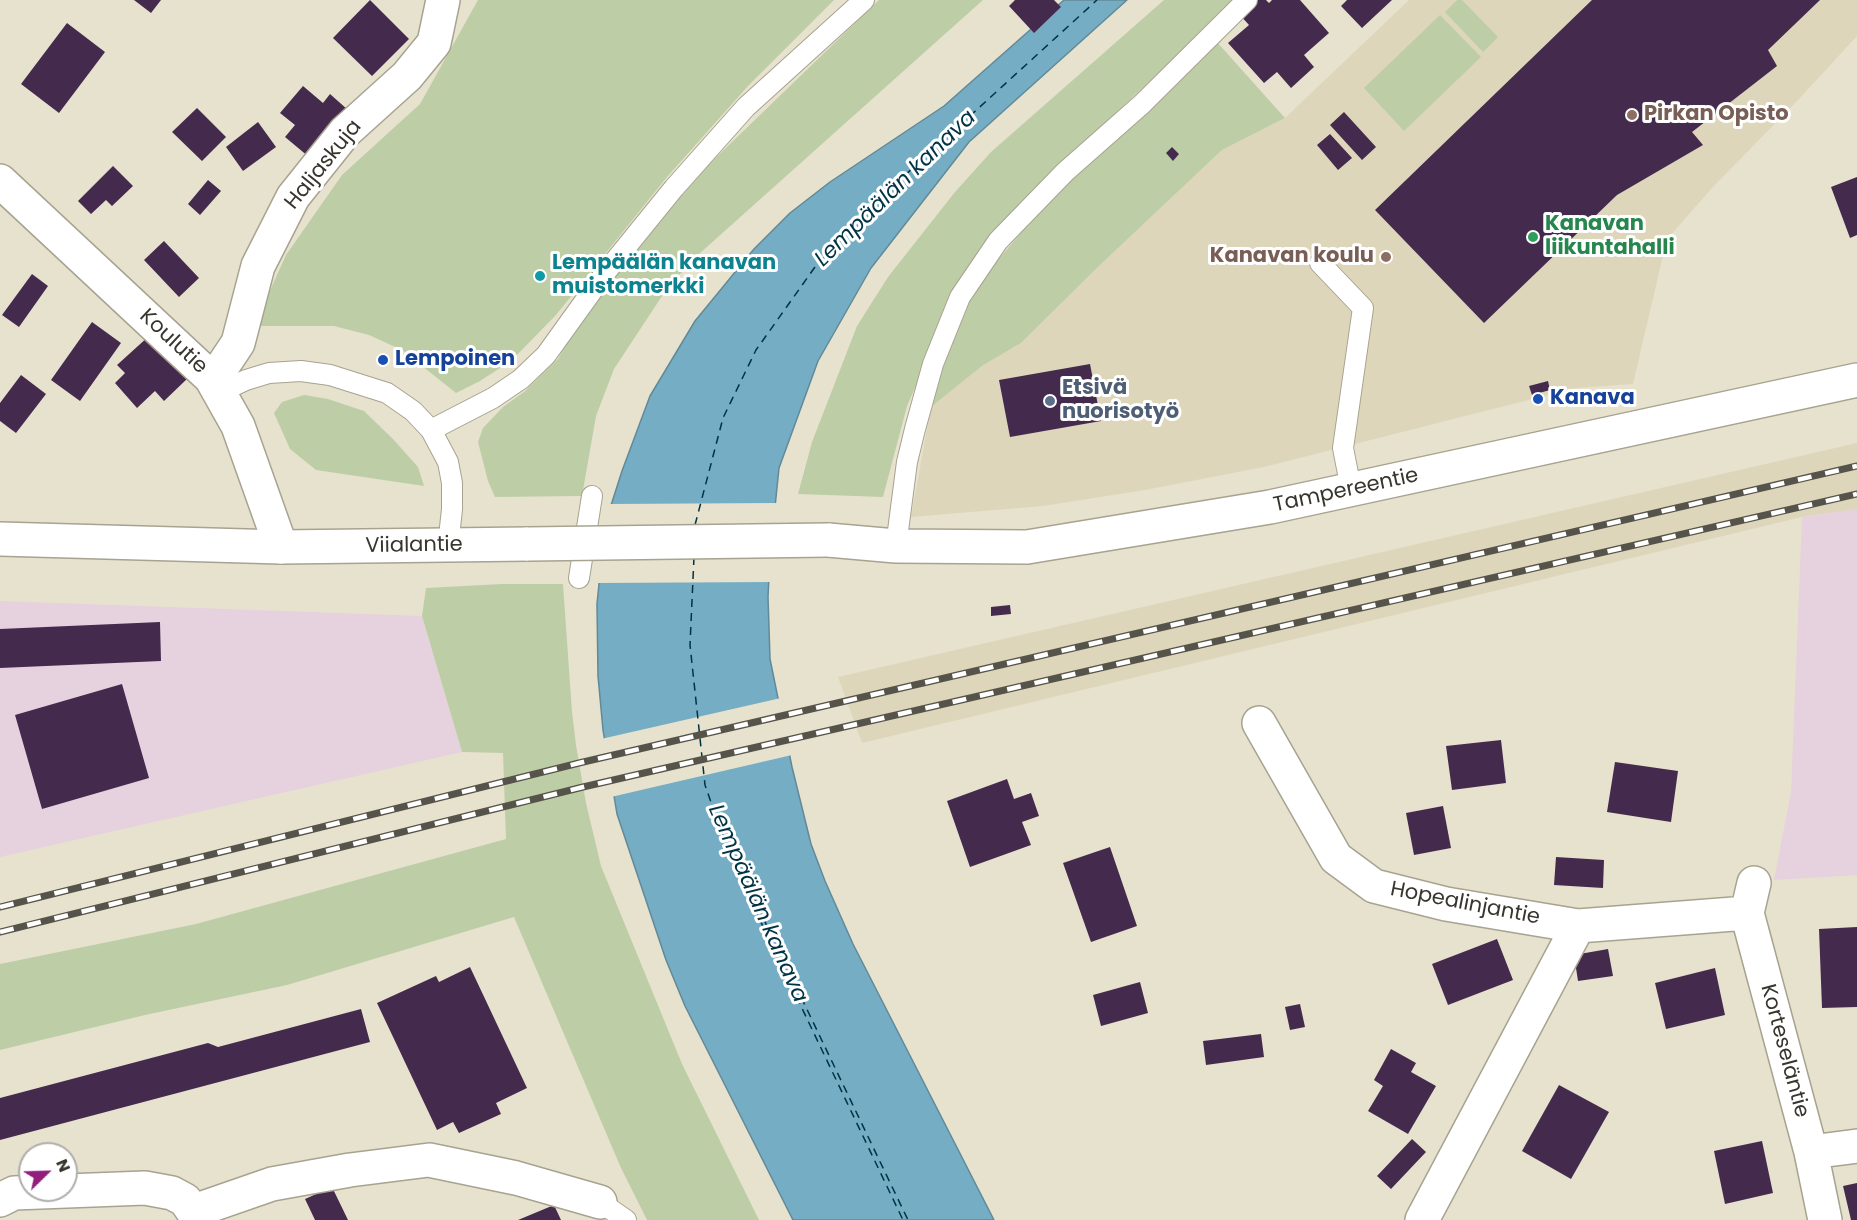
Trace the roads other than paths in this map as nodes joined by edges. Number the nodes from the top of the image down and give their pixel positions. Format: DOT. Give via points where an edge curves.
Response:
graph roads {
  1 [pos="443,0"];
  2 [pos="864,0"];
  3 [pos="1247,0"];
  4 [pos="0,181"];
  5 [pos="1320,263"];
  6 [pos="1857,380"];
  7 [pos="214,385"];
  8 [pos="431,430"];
  9 [pos="1351,489"];
  10 [pos="592,496"];
  11 [pos="0,539"];
  12 [pos="828,540"];
  13 [pos="448,546"];
  14 [pos="896,546"];
  15 [pos="280,547"];
  16 [pos="579,578"];
  17 [pos="1259,723"];
  18 [pos="1751,898"];
  19 [pos="1578,926"];
  20 [pos="1857,1146"];
  21 [pos="1811,1152"];
  22 [pos="0,1200"];
  23 [pos="600,1202"];
  24 [pos="197,1216"];
  25 [pos="626,1220"];
  26 [pos="1422,1220"];
  27 [pos="1825,1220"];
  1 -- 7 [label="street, Haljaskuja" via="434,43 407,76 345,132 293,197 258,266 238,343"];
  2 -- 8 [label="lane" via="746,107 605,273 546,355 493,398"];
  3 -- 14 [label="lane" via="998,241 960,297 933,364 906,462"];
  4 -- 7 [label="street, Koulutie"];
  5 -- 9 [label="lane" via="1363,308 1343,448"];
  6 -- 9 [label="street, Tampereentie"];
  7 -- 8 [label="lane" via="269,373 301,371 330,375 387,393"];
  7 -- 15 [label="street, Koulutie" via="238,426"];
  8 -- 13 [label="lane" via="448,462 452,483"];
  9 -- 14 [label="street, Tampereentie" via="1230,515 1027,547"];
  10 -- 16 [label="lane"];
  11 -- 15 [label="street, Viialantie"];
  12 -- 13 [label="street, Viialantie, bridge"];
  12 -- 14 [label="street, Tampereentie"];
  13 -- 15 [label="street, Viialantie"];
  17 -- 19 [label="street, Hopealinjantie" via="1335,858 1374,886 1446,904"];
  18 -- 19 [label="street, Hopealinjantie"];
  18 -- 21 [label="street, Korteseläntie"];
  19 -- 26 [label="street"];
  20 -- 21 [label="street"];
  21 -- 27 [label="street, Korteseläntie"];
  22 -- 24 [label="street" via="14,1193 146,1188 185,1200"];
  23 -- 24 [label="street" via="516,1178 429,1160 272,1184"];
  23 -- 25 [label="lane"];
}
